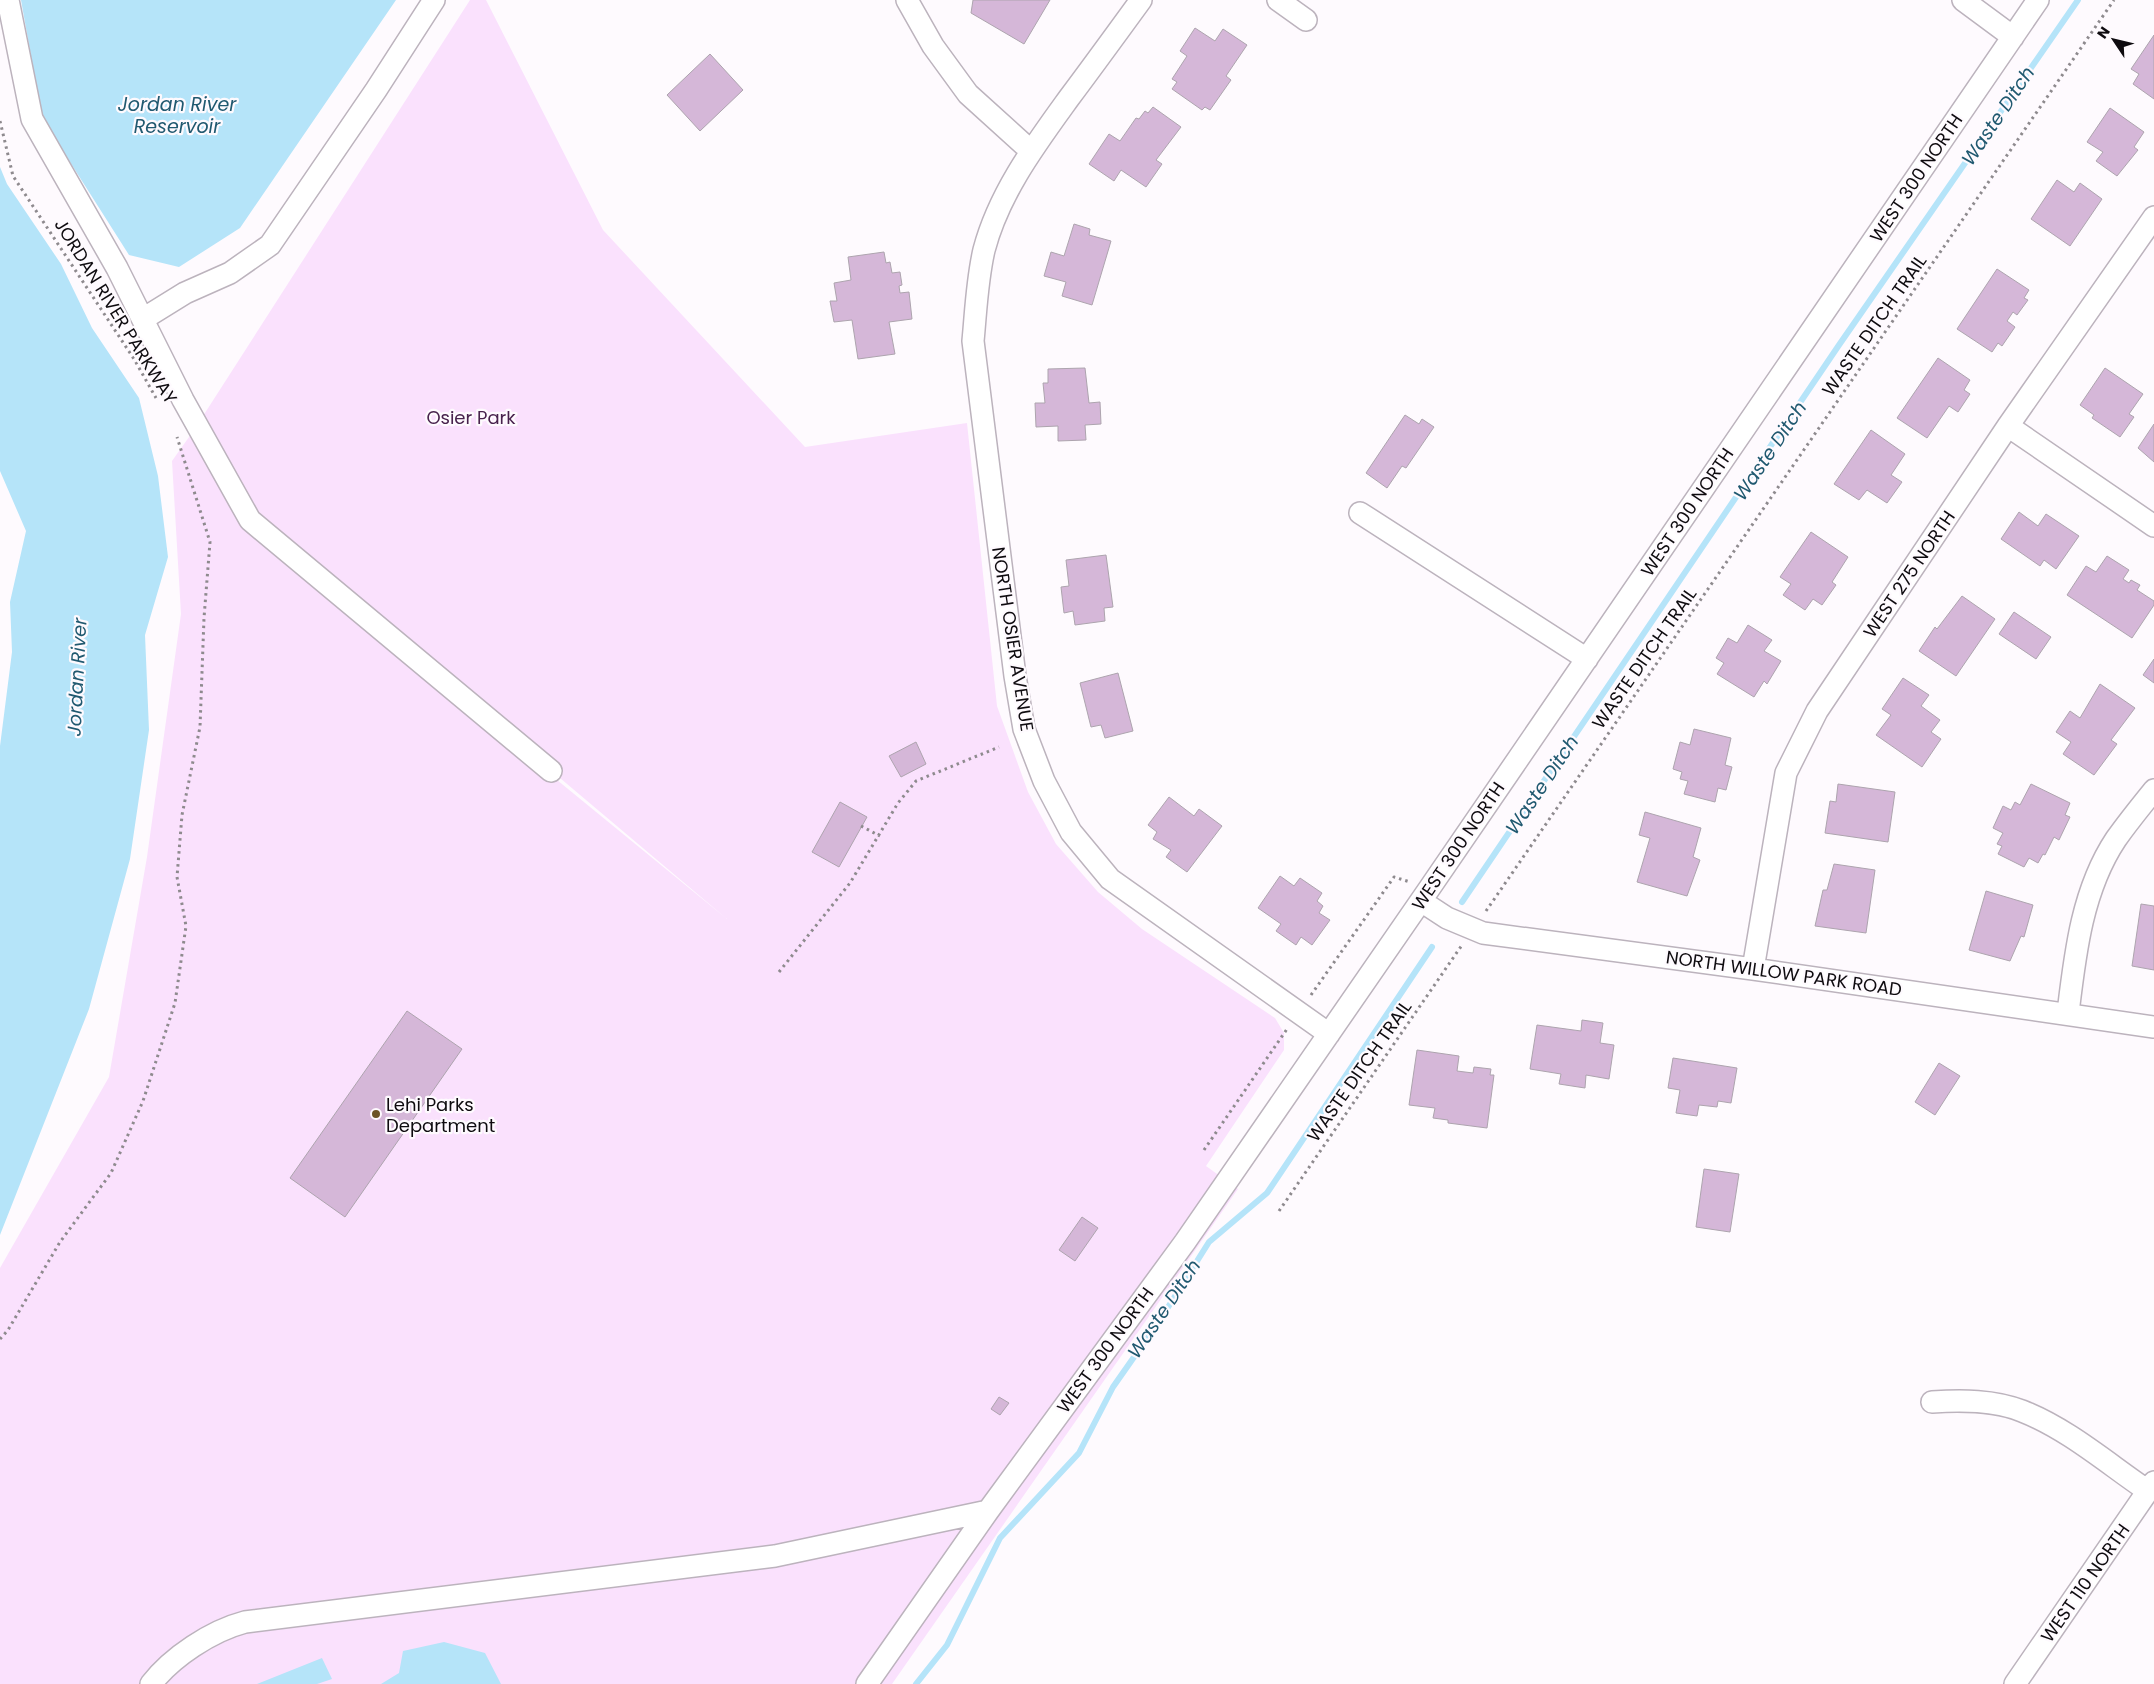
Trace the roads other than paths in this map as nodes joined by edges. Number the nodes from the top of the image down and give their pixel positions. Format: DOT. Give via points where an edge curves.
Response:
graph roads {
  1 [pos="8,0"];
  2 [pos="434,0"];
  3 [pos="907,0"];
  4 [pos="1141,0"];
  5 [pos="1278,0"];
  6 [pos="1964,0"];
  7 [pos="2038,0"];
  8 [pos="1306,20"];
  9 [pos="2013,37"];
  10 [pos="1031,151"];
  11 [pos="2154,217"];
  12 [pos="143,319"];
  13 [pos="2008,426"];
  14 [pos="1360,513"];
  15 [pos="2154,526"];
  16 [pos="1587,659"];
  17 [pos="551,771"];
  18 [pos="2154,790"];
  19 [pos="1421,901"];
  20 [pos="1753,969"];
  21 [pos="2068,1013"];
  22 [pos="2154,1027"];
  23 [pos="1329,1034"];
  24 [pos="1932,1402"];
  25 [pos="2151,1487"];
  26 [pos="988,1511"];
  27 [pos="151,1684"];
  28 [pos="867,1684"];
  29 [pos="2015,1684"];
  1 -- 12 [label="street" via="32,119"];
  2 -- 12 [label="street" via="270,245 230,273 185,293"];
  3 -- 10 [label="street" via="933,46 968,94"];
  4 -- 10 [label="street, NORTH OSIER AVENUE"];
  5 -- 8 [label="street"];
  6 -- 9 [label="street"];
  7 -- 9 [label="street, WEST 300 NORTH"];
  9 -- 16 [label="street, WEST 300 NORTH"];
  10 -- 23 [label="street, NORTH OSIER AVENUE" via="998,211 984,249 973,341 1024,729 1044,781 1072,832 1110,879"];
  11 -- 13 [label="street, WEST 275 NORTH"];
  12 -- 17 [label="street" via="183,400 250,520"];
  13 -- 15 [label="street"];
  13 -- 20 [label="street, WEST 275 NORTH" via="1817,711 1786,772"];
  14 -- 16 [label="street"];
  16 -- 19 [label="street, WEST 300 NORTH"];
  18 -- 21 [label="street" via="2115,841 2096,878 2080,937"];
  19 -- 20 [label="street, NORTH WILLOW PARK ROAD" via="1447,918 1483,933"];
  19 -- 23 [label="street, WEST 300 NORTH"];
  20 -- 21 [label="street, NORTH WILLOW PARK ROAD"];
  21 -- 22 [label="street, NORTH WILLOW PARK ROAD"];
  23 -- 26 [label="street, WEST 300 NORTH" via="1185,1242"];
  24 -- 25 [label="street" via="1983,1402 2020,1410 2049,1423"];
  25 -- 29 [label="street, WEST 110 NORTH"];
  26 -- 27 [label="street" via="775,1556 252,1621 212,1636 182,1656"];
  26 -- 28 [label="street, WEST 300 NORTH"];
}
